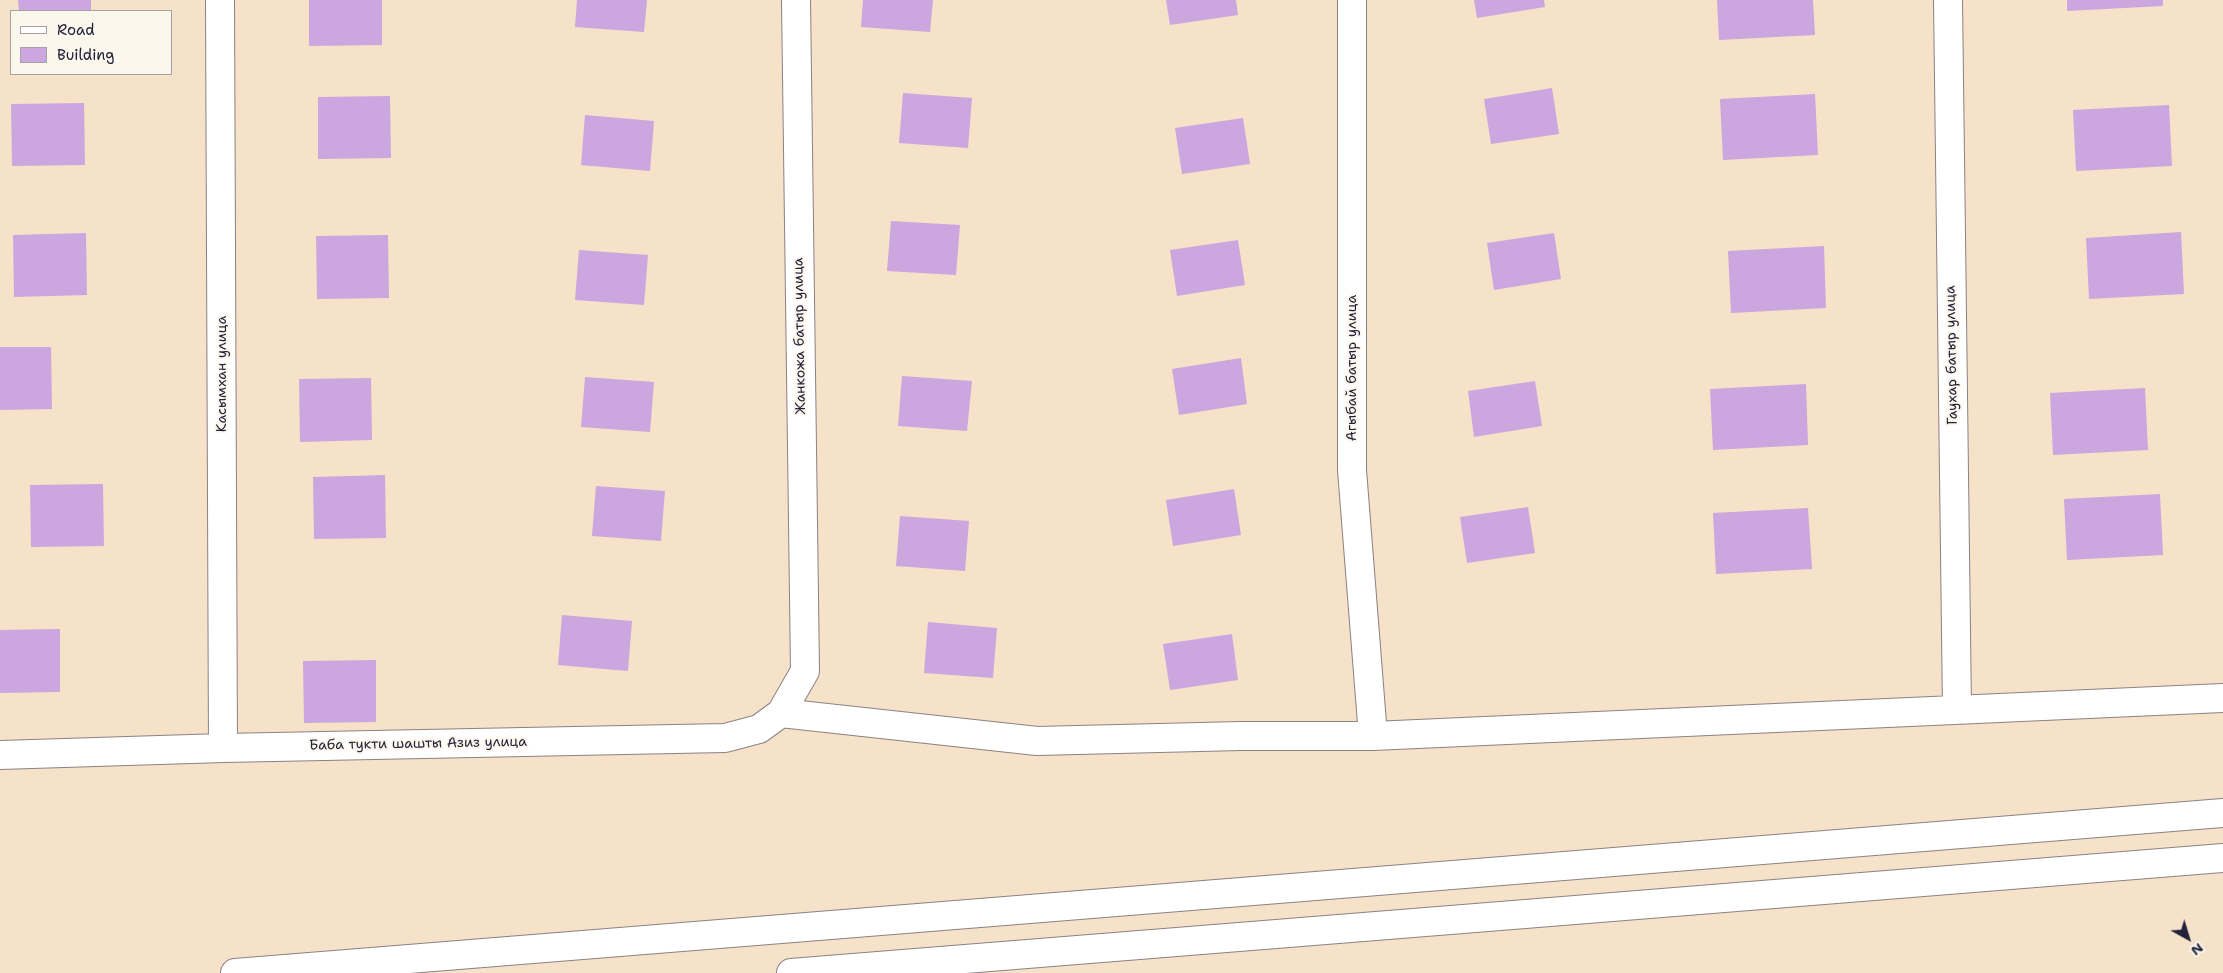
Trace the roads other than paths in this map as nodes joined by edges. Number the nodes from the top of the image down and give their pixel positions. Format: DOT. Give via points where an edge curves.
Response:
graph roads {
  1 [pos="220,0"];
  2 [pos="796,0"];
  3 [pos="1352,0"];
  4 [pos="1948,0"];
  5 [pos="804,672"];
  6 [pos="2223,698"];
  7 [pos="1957,710"];
  8 [pos="781,713"];
  9 [pos="1373,736"];
  10 [pos="223,748"];
  11 [pos="0,755"];
  12 [pos="2223,813"];
  13 [pos="2223,858"];
  14 [pos="235,973"];
  15 [pos="791,973"];
  1 -- 10 [label="main road, Касымхан улица"];
  2 -- 5 [label="main road, Жанкожа батыр улица"];
  3 -- 9 [label="main road, Агыбай батыр улица" via="1352,470"];
  4 -- 7 [label="main road, Гаухар батыр улица"];
  5 -- 8 [label="main road, Баба тукти шашты Азиз улица"];
  6 -- 7 [label="main road"];
  7 -- 9 [label="main road"];
  8 -- 9 [label="main road" via="1037,741"];
  8 -- 10 [label="main road, Баба тукти шашты Азиз улица" via="759,729 725,738"];
  10 -- 11 [label="main road, Баба тукти шашты Азиз улица"];
  12 -- 14 [label="main road"];
  13 -- 15 [label="main road"];
}
